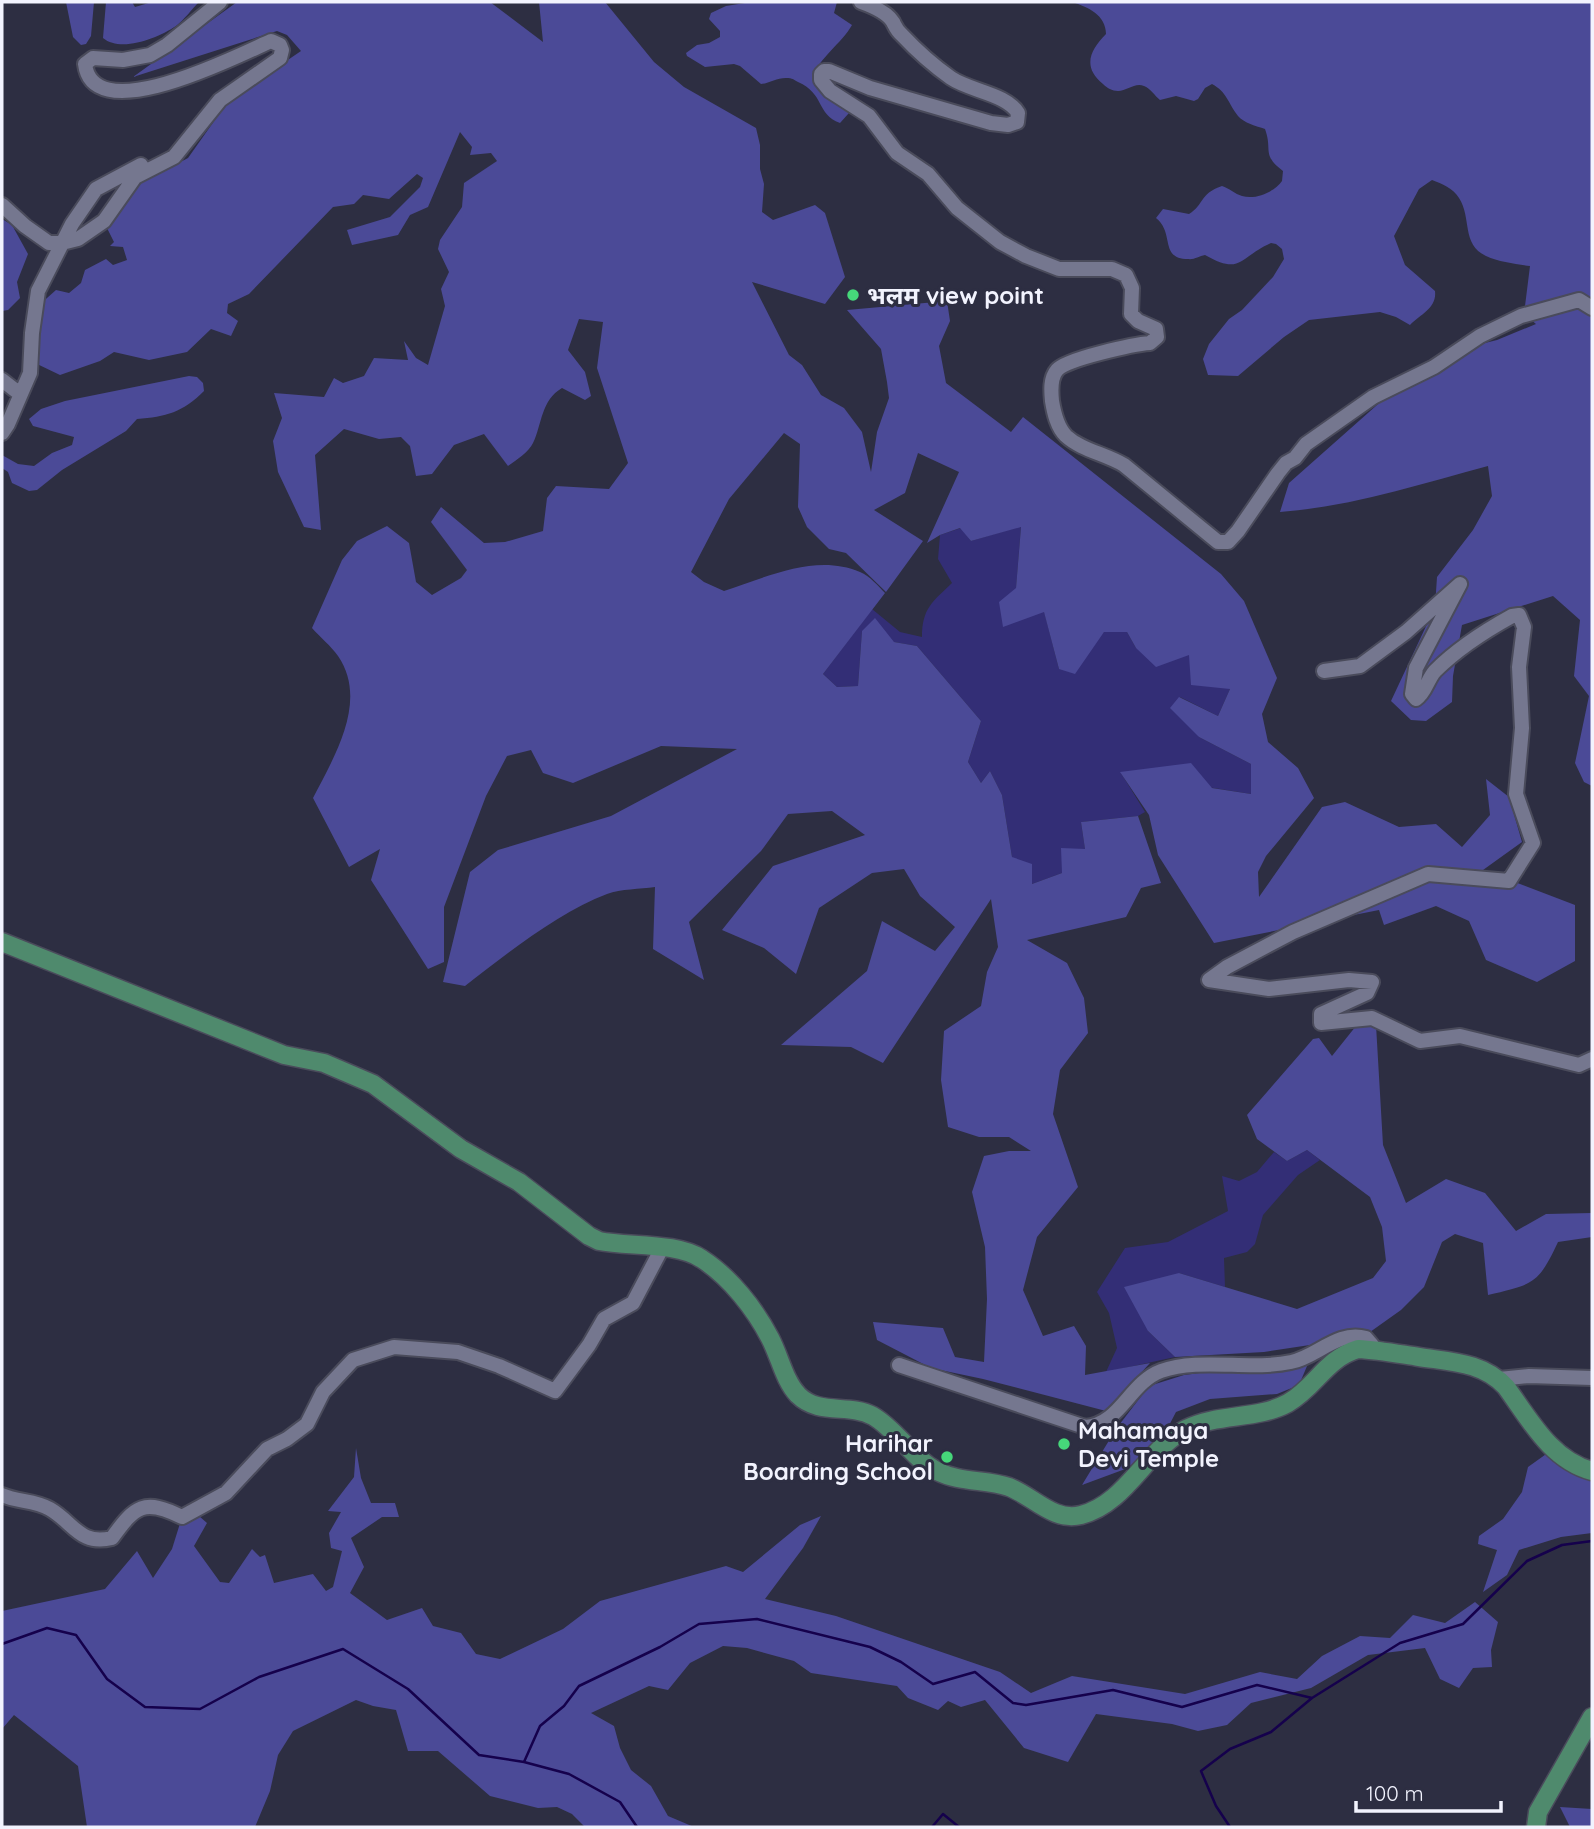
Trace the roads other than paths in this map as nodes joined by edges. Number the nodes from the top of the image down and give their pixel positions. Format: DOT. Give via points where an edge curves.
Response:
graph roads {
  1 [pos="220,2"];
  2 [pos="861,2"];
  3 [pos="174,157"];
  4 [pos="2,205"];
  5 [pos="62,243"];
  6 [pos="1592,308"];
  7 [pos="2,380"];
  8 [pos="20,394"];
  9 [pos="2,433"];
  10 [pos="1324,671"];
  11 [pos="2,942"];
  12 [pos="1592,1059"];
  13 [pos="662,1248"];
  14 [pos="1372,1349"];
  15 [pos="899,1365"];
  16 [pos="1592,1378"];
  17 [pos="1499,1379"];
  18 [pos="1592,1471"];
  19 [pos="2,1495"];
  20 [pos="1592,1717"];
  21 [pos="1536,1827"];
  1 -- 3 [label="street" via="150,55 123,60 93,58 85,64 88,76 102,87 143,90 180,81 271,41 280,45 280,58 220,100"];
  2 -- 6 [label="street" via="878,9 950,78 1011,104 1018,113 1017,122 991,123 870,89 829,71 821,74 824,85 869,116 897,152 928,174 957,208 1000,242 1059,269 1112,269 1126,275 1132,288 1131,314 1156,329 1157,337 1150,343 1057,369 1051,387 1058,422 1070,439 1124,465 1218,542 1227,542 1238,531 1278,473 1306,443 1373,397 1521,316 1579,300"];
  3 -- 5 [label="street" via="135,177 97,227"];
  3 -- 5 [label="street" via="165,155 96,189"];
  4 -- 5 [label="street" via="45,241"];
  5 -- 8 [label="street" via="38,291 30,373"];
  7 -- 8 [label="street"];
  8 -- 9 [label="street"];
  10 -- 12 [label="street" via="1360,666 1460,584 1416,668 1412,694 1416,699 1432,674 1466,643 1519,615 1524,627 1516,794 1534,844 1509,881 1428,874 1293,932 1209,980 1269,989 1349,980 1372,982 1367,993 1321,1014 1321,1023 1372,1017 1420,1041 1460,1036 1579,1065"];
  11 -- 13 [label="main road" via="284,1055 346,1070 373,1084 461,1149 519,1182 589,1236"];
  13 -- 14 [label="main road" via="692,1253 722,1274 770,1337 791,1386 806,1402 865,1412 936,1471 1012,1488 1062,1515 1078,1516 1112,1499 1186,1429 1275,1409 1299,1395 1335,1360 1359,1349"];
  13 -- 19 [label="street" via="633,1303 604,1319 555,1391 458,1352 394,1347 353,1360 323,1392 307,1424 267,1449 226,1493 182,1517 147,1506 129,1515 112,1538 99,1542 86,1538 50,1508"];
  14 -- 15 [label="street" via="1366,1338 1353,1337 1291,1362 1162,1371 1139,1384 1116,1413 1085,1427"];
  14 -- 17 [label="main road" via="1456,1362"];
  16 -- 17 [label="street"];
  17 -- 18 [label="main road" via="1548,1444 1565,1459"];
  20 -- 21 [label="main road" via="1538,1812"];
}
